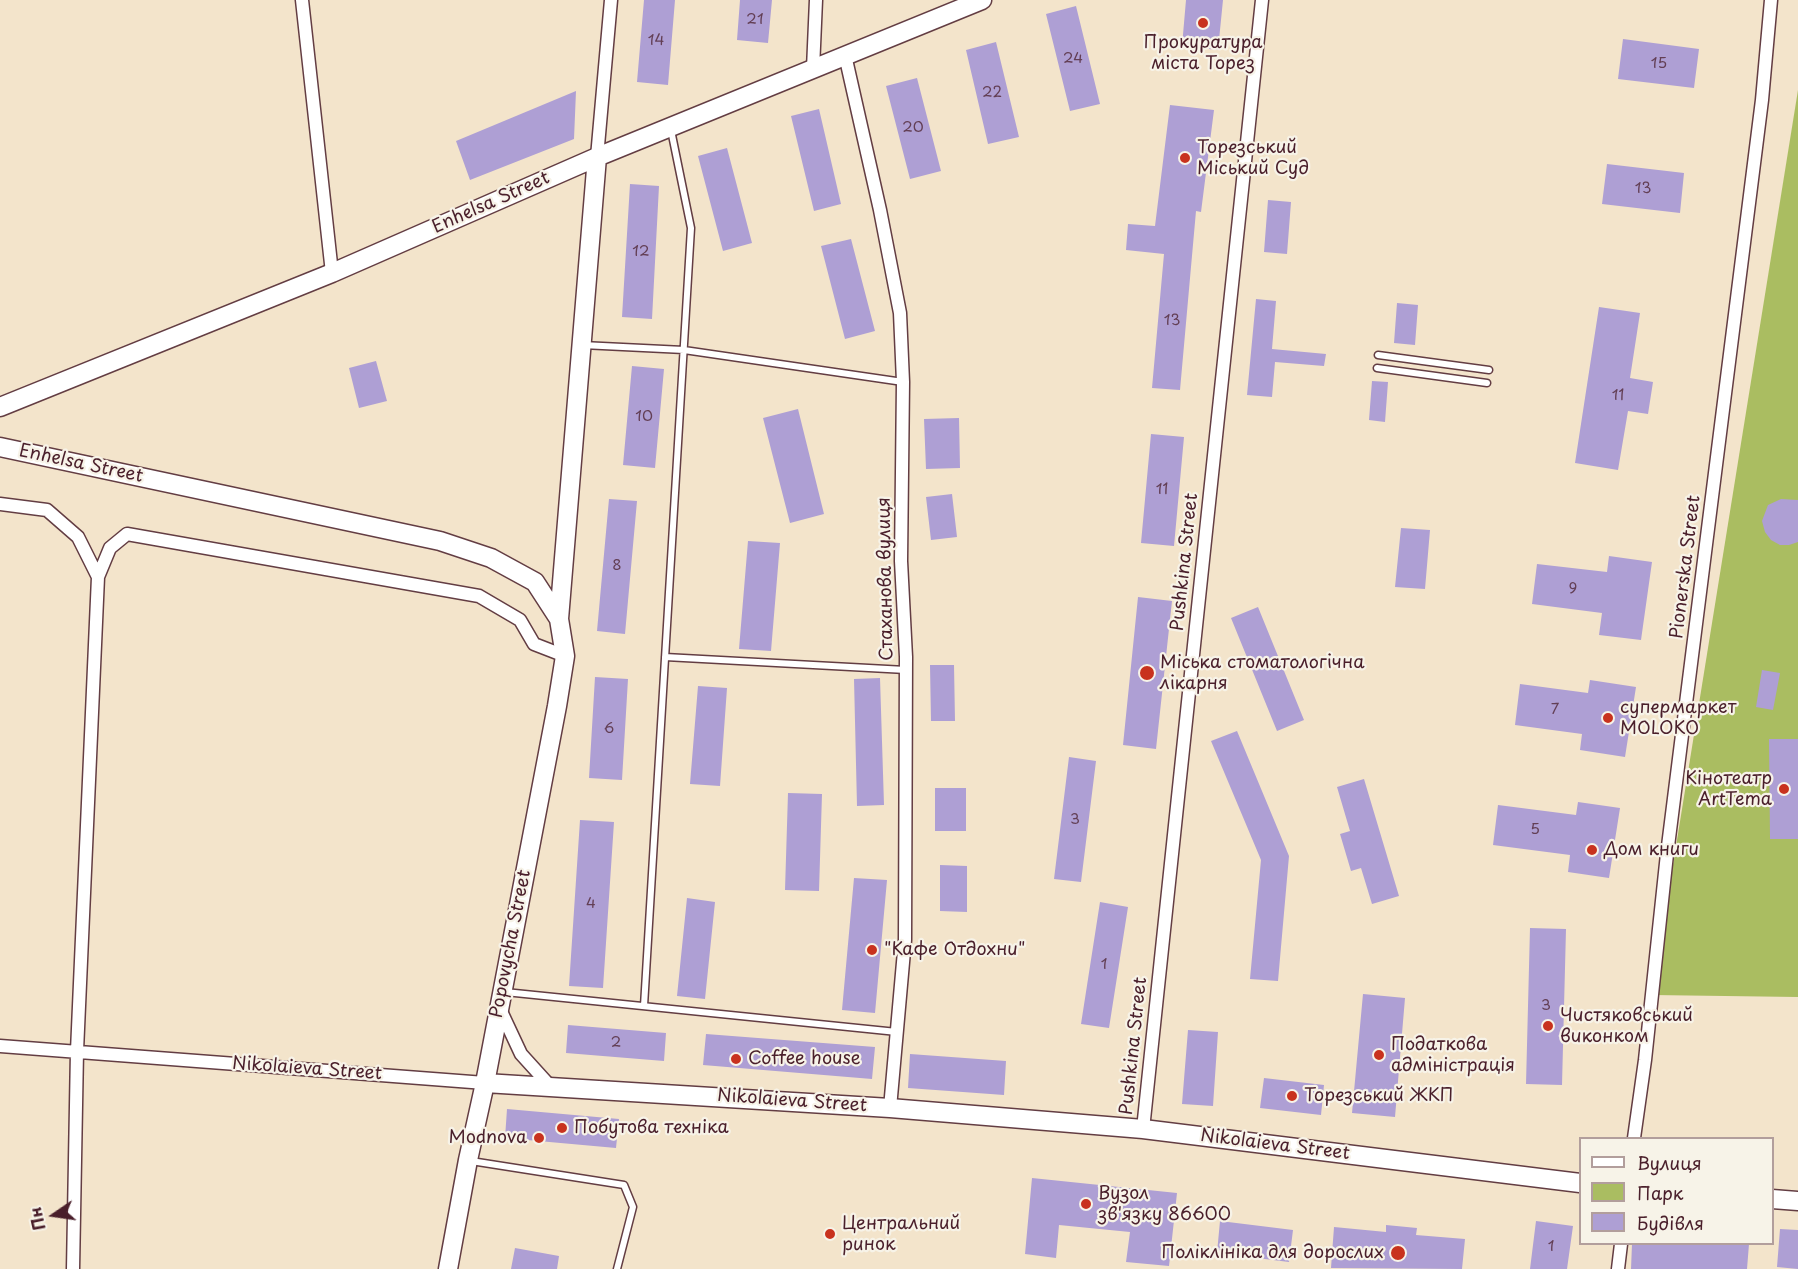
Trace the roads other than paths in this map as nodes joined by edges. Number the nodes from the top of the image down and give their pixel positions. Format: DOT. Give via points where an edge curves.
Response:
graph roads {
  1 [pos="302,0"];
  2 [pos="611,0"];
  3 [pos="816,0"];
  4 [pos="982,0"];
  5 [pos="1262,0"];
  6 [pos="1771,0"];
  7 [pos="845,55"];
  8 [pos="813,69"];
  9 [pos="670,127"];
  10 [pos="597,157"];
  11 [pos="332,273"];
  12 [pos="582,345"];
  13 [pos="684,350"];
  14 [pos="1378,355"];
  15 [pos="1377,368"];
  16 [pos="1489,370"];
  17 [pos="903,382"];
  18 [pos="1487,383"];
  19 [pos="0,407"];
  20 [pos="0,447"];
  21 [pos="0,504"];
  22 [pos="98,577"];
  23 [pos="560,619"];
  24 [pos="565,656"];
  25 [pos="665,657"];
  26 [pos="906,670"];
  27 [pos="500,999"];
  28 [pos="644,1006"];
  29 [pos="897,1032"];
  30 [pos="0,1046"];
  31 [pos="77,1051"];
  32 [pos="485,1083"];
  33 [pos="550,1086"];
  34 [pos="891,1108"];
  35 [pos="1143,1128"];
  36 [pos="1634,1137"];
  37 [pos="468,1160"];
  38 [pos="1579,1183"];
  39 [pos="1774,1199"];
  40 [pos="1798,1201"];
  41 [pos="1621,1245"];
  42 [pos="72,1269"];
  43 [pos="448,1269"];
  44 [pos="617,1269"];
  45 [pos="1618,1269"];
  1 -- 11 [label="street"];
  2 -- 10 [label="street"];
  3 -- 8 [label="street"];
  4 -- 7 [label="street, Enhelsa Street"];
  5 -- 35 [label="street, Pushkina Street"];
  6 -- 36 [label="street, Pionerska Street" via="1762,100"];
  7 -- 8 [label="street, Enhelsa Street"];
  7 -- 17 [label="street, Стаханова вулиця" via="900,313"];
  8 -- 9 [label="street, Enhelsa Street"];
  9 -- 10 [label="street, Enhelsa Street"];
  9 -- 13 [label="lane" via="691,228"];
  10 -- 11 [label="street, Enhelsa Street"];
  10 -- 12 [label="street"];
  11 -- 19 [label="street, Enhelsa Street"];
  12 -- 13 [label="lane"];
  12 -- 23 [label="street"];
  13 -- 17 [label="lane"];
  13 -- 25 [label="lane"];
  14 -- 16 [label="lane"];
  15 -- 18 [label="lane"];
  17 -- 26 [label="street, Стаханова вулиця" via="901,561"];
  20 -- 23 [label="street, Enhelsa Street" via="440,541 491,558 535,582"];
  21 -- 22 [label="street" via="47,510 78,537"];
  22 -- 24 [label="street" via="110,548 127,534 479,596 520,620 534,644"];
  22 -- 31 [label="street"];
  23 -- 24 [label="street, Popovycha Street"];
  24 -- 27 [label="street, Popovycha Street"];
  25 -- 26 [label="lane"];
  25 -- 28 [label="lane"];
  26 -- 29 [label="street, Стаханова вулиця" via="905,940"];
  27 -- 28 [label="lane"];
  27 -- 32 [label="street, Popovycha Street"];
  27 -- 33 [label="street" via="521,1054"];
  28 -- 29 [label="lane"];
  29 -- 34 [label="street, Стаханова вулиця"];
  30 -- 31 [label="street, Nikolaieva Street"];
  31 -- 32 [label="street, Nikolaieva Street"];
  31 -- 42 [label="street"];
  32 -- 33 [label="street, Nikolaieva Street"];
  32 -- 37 [label="street, Popovycha Street"];
  33 -- 34 [label="street, Nikolaieva Street"];
  34 -- 35 [label="street, Nikolaieva Street"];
  35 -- 38 [label="street, Nikolaieva Street"];
  37 -- 43 [label="street, Popovycha Street"];
  37 -- 44 [label="lane" via="624,1185 633,1207"];
  39 -- 40 [label="street"];
  41 -- 45 [label="street"];
}
